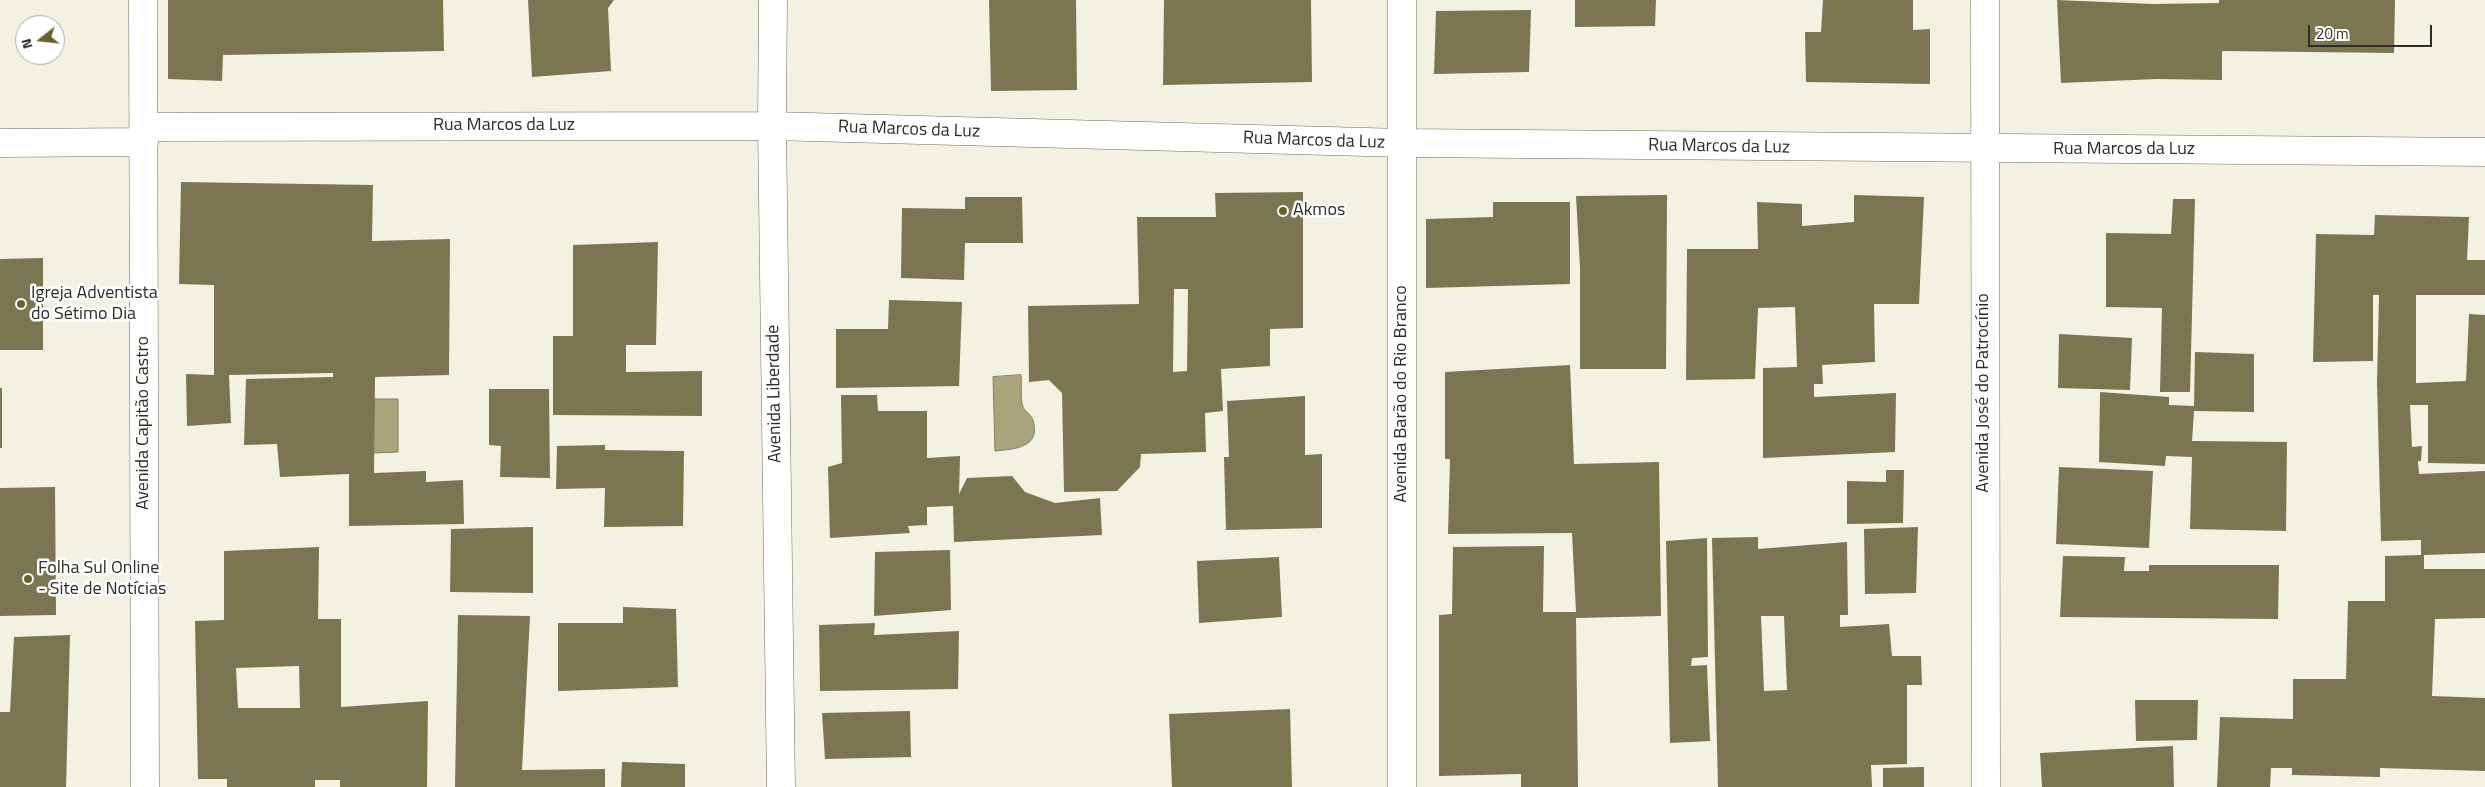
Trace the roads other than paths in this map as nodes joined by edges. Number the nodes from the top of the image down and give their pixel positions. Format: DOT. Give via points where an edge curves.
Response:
graph roads {
  1 [pos="144,0"];
  2 [pos="772,0"];
  3 [pos="1402,0"];
  4 [pos="1985,0"];
  5 [pos="772,126"];
  6 [pos="144,135"];
  7 [pos="0,143"];
  8 [pos="1402,144"];
  9 [pos="1984,149"];
  10 [pos="2485,152"];
  11 [pos="145,787"];
  12 [pos="781,787"];
  13 [pos="1402,787"];
  14 [pos="1986,787"];
  1 -- 6 [label="street, Avenida Capitão Castro"];
  2 -- 5 [label="street, Avenida Liberdade"];
  3 -- 8 [label="street, Avenida Barão do Rio Branco"];
  4 -- 9 [label="street, Avenida José do Patrocínio"];
  5 -- 6 [label="street, Rua Marcos da Luz"];
  5 -- 8 [label="street, Rua Marcos da Luz"];
  5 -- 12 [label="street, Avenida Liberdade"];
  6 -- 7 [label="street, Rua Marcos da Luz"];
  6 -- 11 [label="street, Avenida Capitão Castro"];
  8 -- 9 [label="street, Rua Marcos da Luz"];
  8 -- 13 [label="street, Avenida Barão do Rio Branco"];
  9 -- 10 [label="street, Rua Marcos da Luz"];
  9 -- 14 [label="street, Avenida José do Patrocínio"];
}
